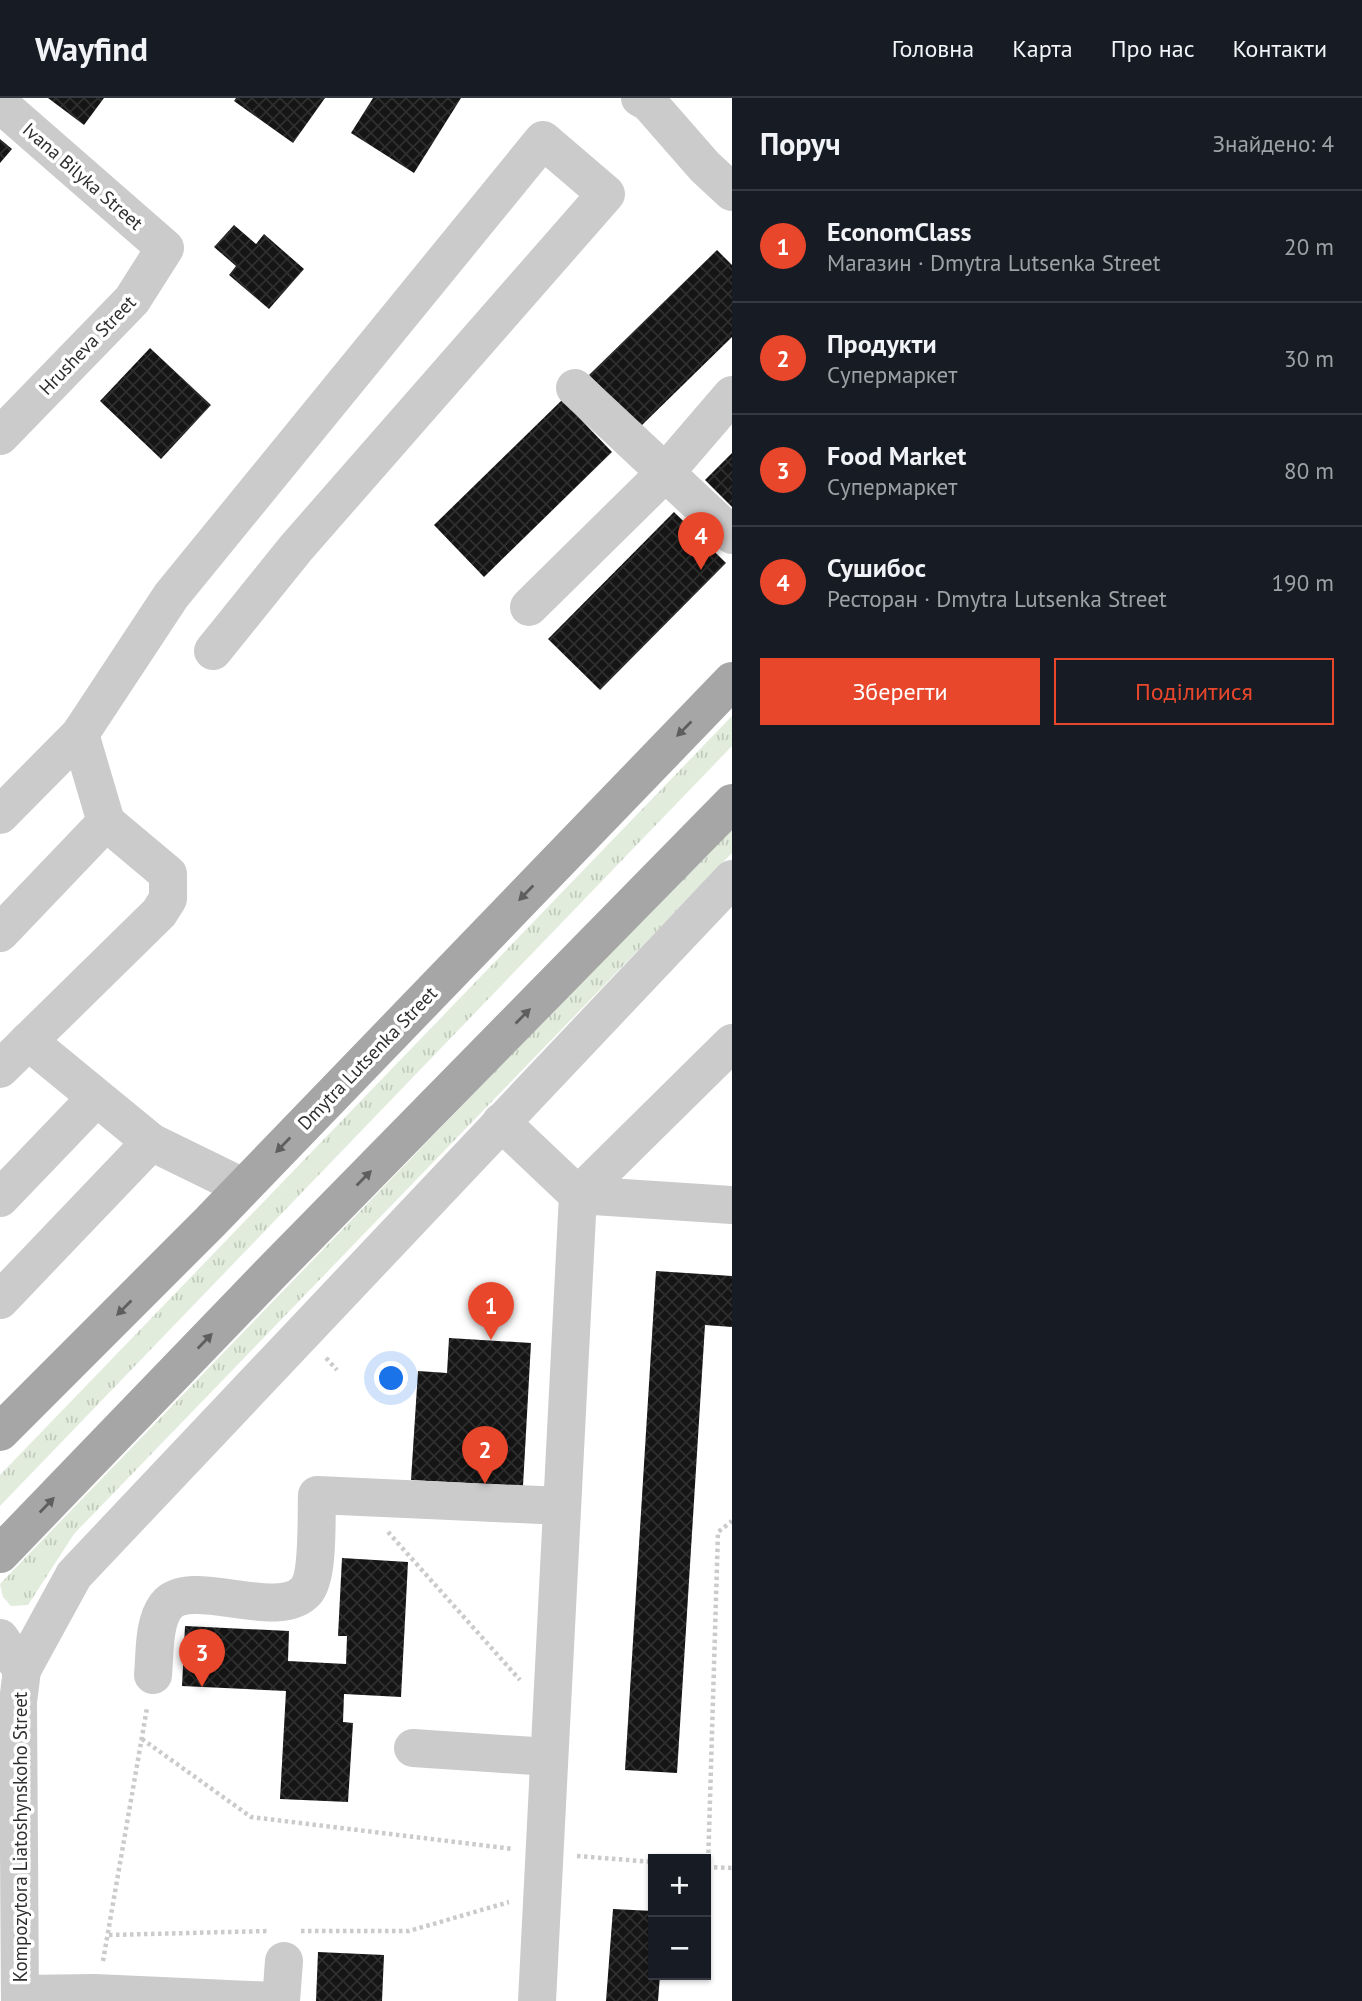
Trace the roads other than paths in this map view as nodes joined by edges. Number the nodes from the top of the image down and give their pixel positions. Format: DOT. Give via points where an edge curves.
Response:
graph roads {
  1 [pos="648,100"];
  2 [pos="0,104"];
  3 [pos="732,192"];
  4 [pos="165,248"];
  5 [pos="575,388"];
  6 [pos="732,395"];
  7 [pos="0,436"];
  8 [pos="665,473"];
  9 [pos="732,535"];
  10 [pos="529,607"];
  11 [pos="213,651"];
  12 [pos="732,681"];
  13 [pos="80,734"];
  14 [pos="732,803"];
  15 [pos="0,815"];
  16 [pos="106,822"];
  17 [pos="732,879"];
  18 [pos="0,933"];
  19 [pos="28,1041"];
  20 [pos="732,1043"];
  21 [pos="0,1069"];
  22 [pos="95,1099"];
  23 [pos="501,1122"];
  24 [pos="151,1142"];
  25 [pos="243,1187"];
  26 [pos="578,1195"];
  27 [pos="0,1198"];
  28 [pos="732,1205"];
  29 [pos="0,1300"];
  30 [pos="0,1432"];
  31 [pos="562,1506"];
  32 [pos="0,1554"];
  33 [pos="0,1638"];
  34 [pos="22,1670"];
  35 [pos="153,1675"];
  36 [pos="413,1748"];
  37 [pos="549,1757"];
  38 [pos="284,1941"];
  39 [pos="117,1996"];
  40 [pos="20,1997"];
  41 [pos="274,2001"];
  42 [pos="281,2001"];
  43 [pos="537,2001"];
  1 -- 3 [label="street"];
  2 -- 4 [label="street, Ivana Bilyka Street"];
  4 -- 7 [label="street, Hrusheva Street" via="132,300"];
  5 -- 8 [label="street"];
  6 -- 8 [label="street"];
  8 -- 9 [label="street"];
  8 -- 10 [label="street"];
  11 -- 13 [label="street" via="296,548 606,194 543,140 172,596"];
  12 -- 25 [label="main road, Dmytra Lutsenka Street, one-way"];
  13 -- 15 [label="street"];
  13 -- 16 [label="street"];
  32 -- 14 [label="main road, one-way"];
  16 -- 18 [label="street"];
  16 -- 19 [label="street" via="168,874 168,899"];
  17 -- 23 [label="street"];
  19 -- 21 [label="street"];
  19 -- 22 [label="street"];
  20 -- 26 [label="street"];
  22 -- 24 [label="street"];
  22 -- 27 [label="street"];
  23 -- 26 [label="street"];
  23 -- 34 [label="street" via="74,1575"];
  24 -- 25 [label="street"];
  24 -- 29 [label="street"];
  25 -- 30 [label="main road, Dmytra Lutsenka Street, one-way"];
  26 -- 28 [label="street"];
  26 -- 31 [label="street"];
  31 -- 35 [label="street" via="317,1495 313,1576 306,1591 278,1602 181,1595 166,1606 160,1621"];
  31 -- 37 [label="street"];
  33 -- 34 [label="street, Kompozytora Liatoshynskoho Street"];
  34 -- 40 [label="street, Kompozytora Liatoshynskoho Street" via="18,1702"];
  36 -- 37 [label="street"];
  37 -- 43 [label="street"];
  38 -- 42 [label="street"];
  39 -- 40 [label="street"];
  39 -- 41 [label="street"];
}
